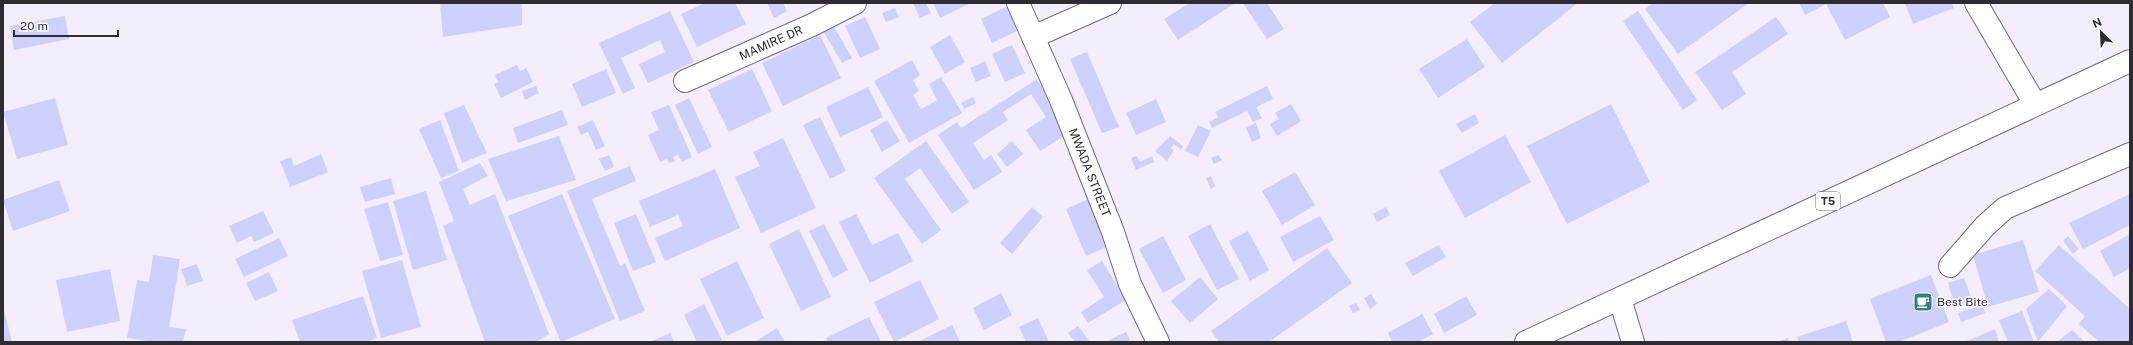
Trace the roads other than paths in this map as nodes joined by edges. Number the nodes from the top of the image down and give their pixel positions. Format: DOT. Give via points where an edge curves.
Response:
graph roads {
  1 [pos="855,3"];
  2 [pos="1018,3"];
  3 [pos="1110,3"];
  4 [pos="1976,3"];
  5 [pos="1033,37"];
  6 [pos="2130,61"];
  7 [pos="685,81"];
  8 [pos="2035,104"];
  9 [pos="2130,154"];
  10 [pos="1950,266"];
  11 [pos="1620,299"];
  12 [pos="1158,342"];
  13 [pos="1526,342"];
  14 [pos="1633,342"];
  1 -- 7 [label="main road, MAMIRE DR" via="812,25"];
  2 -- 5 [label="main road, MWADA STREET"];
  3 -- 5 [label="main road"];
  4 -- 8 [label="main road"];
  5 -- 12 [label="main road, MWADA STREET" via="1113,232 1130,284"];
  6 -- 8 [label="main road, T5"];
  8 -- 11 [label="main road, T5"];
  9 -- 10 [label="main road" via="2004,208"];
  11 -- 13 [label="main road, T5"];
  11 -- 14 [label="main road"];
}
